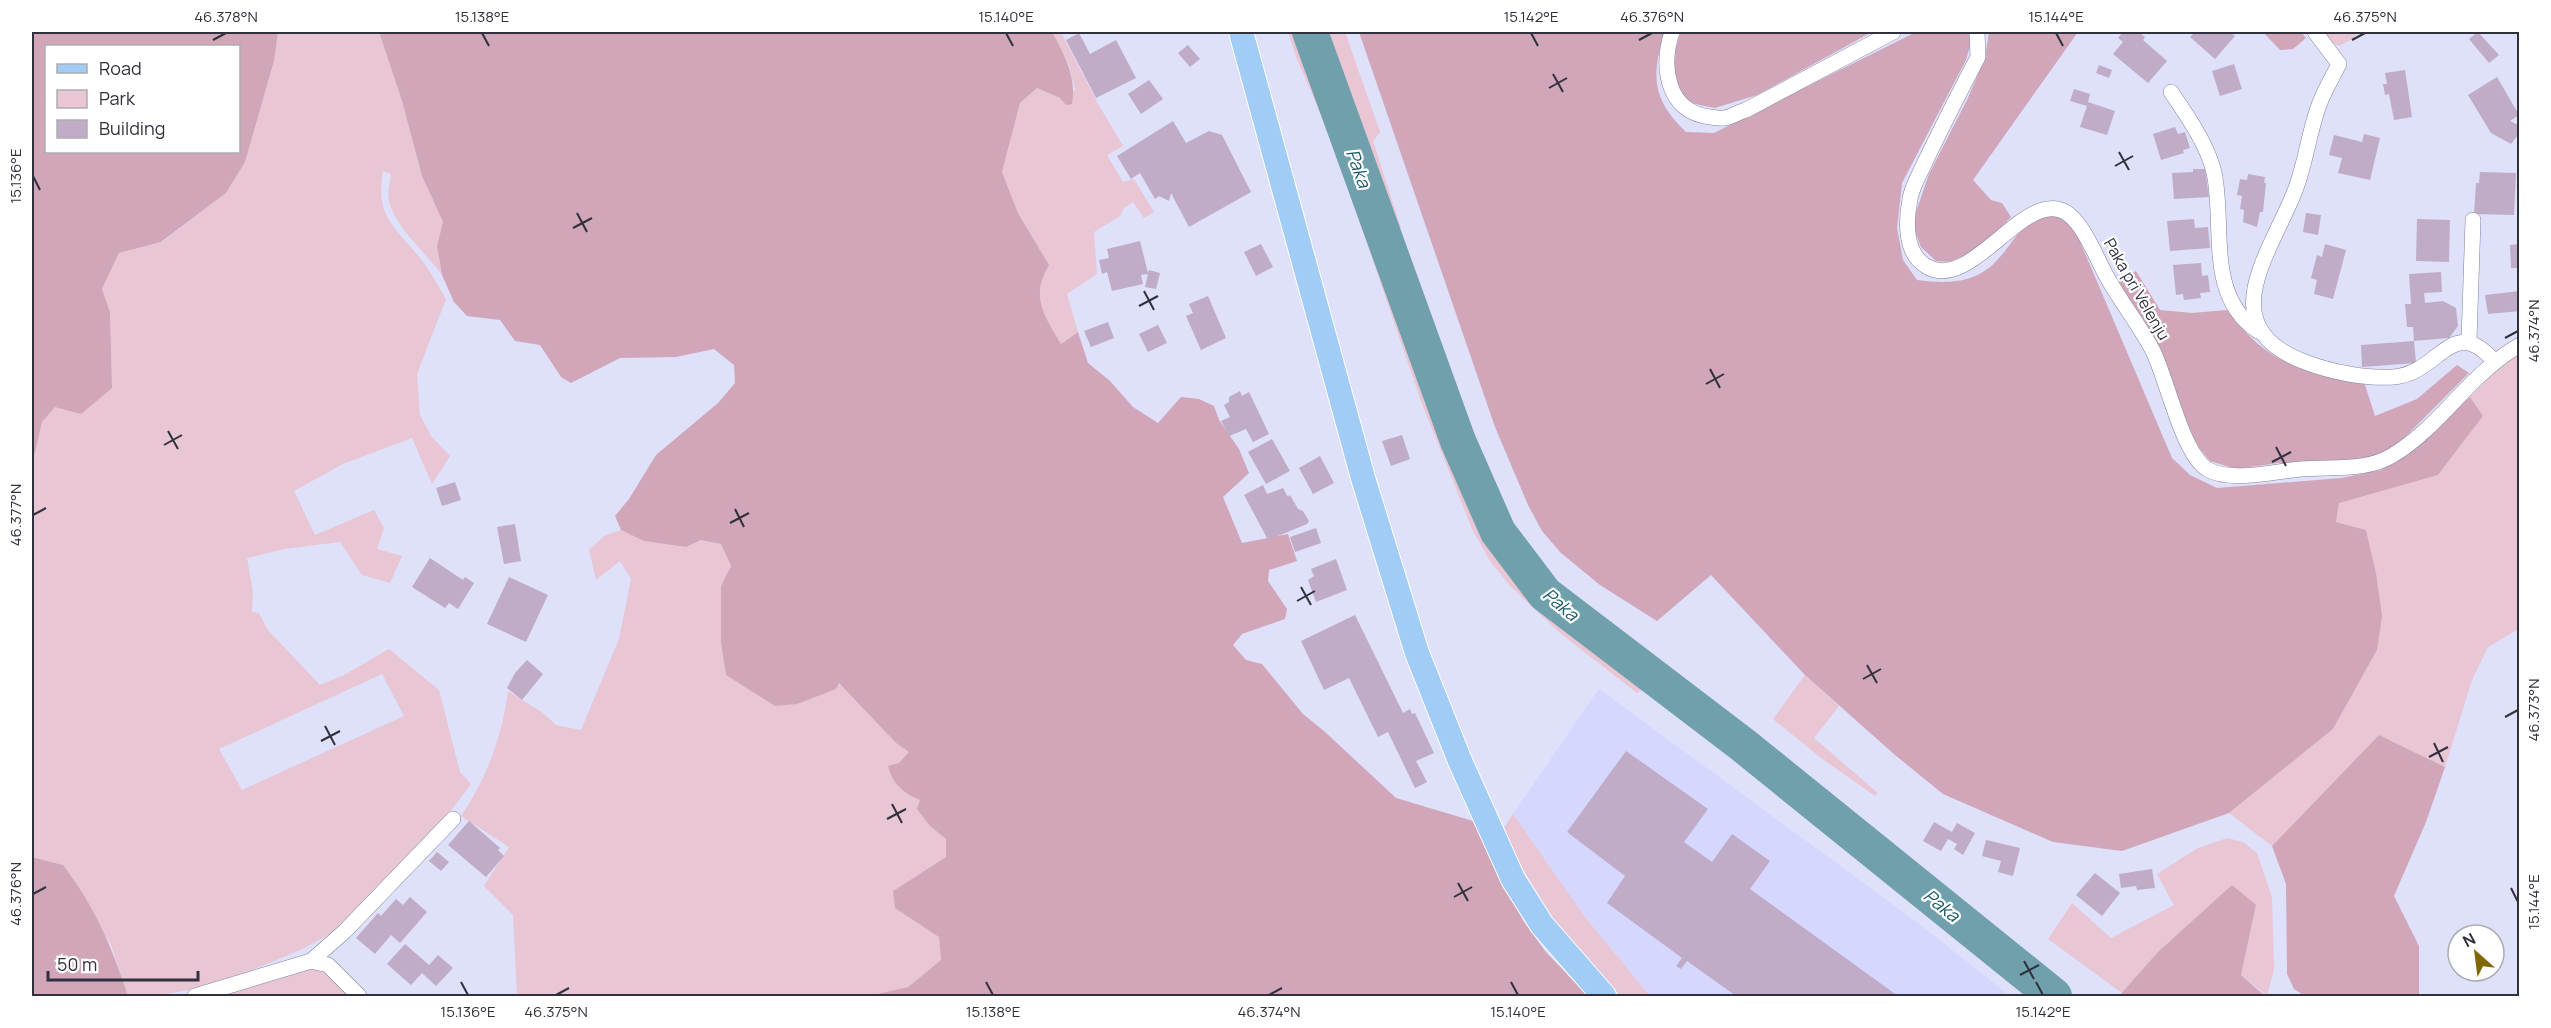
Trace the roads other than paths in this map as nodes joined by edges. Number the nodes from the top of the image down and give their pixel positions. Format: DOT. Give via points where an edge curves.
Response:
graph roads {
  1 [pos="1241,32"];
  2 [pos="1672,32"];
  3 [pos="1893,32"];
  4 [pos="1977,32"];
  5 [pos="2315,32"];
  6 [pos="2171,92"];
  7 [pos="2473,220"];
  8 [pos="2263,335"];
  9 [pos="2469,341"];
  10 [pos="2520,345"];
  11 [pos="2494,361"];
  12 [pos="453,819"];
  13 [pos="311,962"];
  14 [pos="195,996"];
  15 [pos="359,996"];
  16 [pos="1604,996"];
  1 -- 16 [label="main road" via="1372,509 1423,670 1513,879 1542,925"];
  2 -- 3 [label="street" via="1666,64 1671,89 1683,108 1700,116 1723,118 1746,110"];
  4 -- 11 [label="street, Paka pri Velenju" via="1978,57 1910,196 1907,227 1911,250 1924,265 1941,273 1958,269 2021,221 2043,210 2071,215 2153,352 2193,453 2207,469 2235,476 2367,465 2391,457"];
  5 -- 8 [label="street" via="2339,64 2319,104 2300,177 2284,219 2258,274 2253,316"];
  6 -- 8 [label="street" via="2195,127 2215,176 2222,271 2229,297 2242,319"];
  7 -- 9 [label="street"];
  8 -- 9 [label="street" via="2284,354 2318,367 2395,377 2423,367 2452,345"];
  9 -- 11 [label="street" via="2482,346"];
  10 -- 11 [label="street, Paka pri Velenju"];
  12 -- 13 [label="street" via="353,924"];
  13 -- 14 [label="street"];
  13 -- 15 [label="street" via="328,965"];
}
